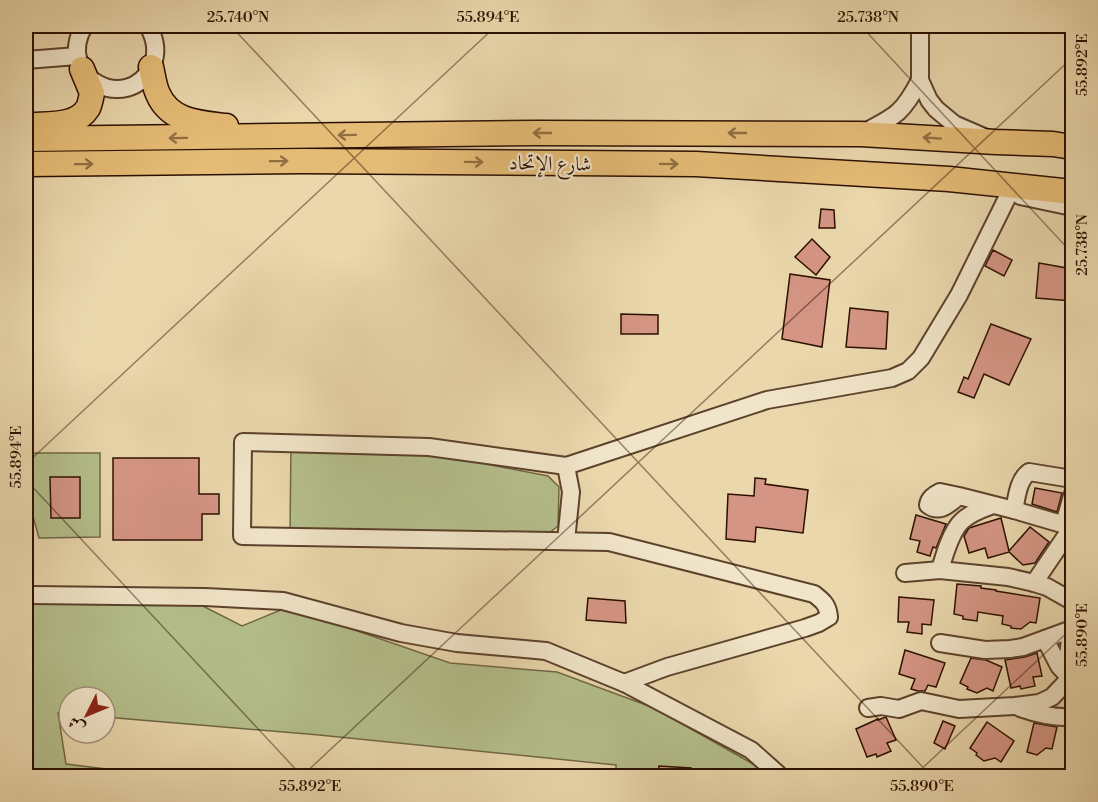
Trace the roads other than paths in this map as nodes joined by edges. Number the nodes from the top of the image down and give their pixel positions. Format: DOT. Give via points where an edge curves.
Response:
graph roads {
  1 [pos="84,26"];
  2 [pos="148,26"];
  3 [pos="920,26"];
  4 [pos="26,60"];
  5 [pos="79,62"];
  6 [pos="151,67"];
  7 [pos="920,80"];
  8 [pos="26,126"];
  9 [pos="861,134"];
  10 [pos="300,136"];
  11 [pos="26,140"];
  12 [pos="996,142"];
  13 [pos="1072,147"];
  14 [pos="26,164"];
  15 [pos="949,179"];
  16 [pos="1072,192"];
  17 [pos="1009,194"];
  18 [pos="1072,207"];
  19 [pos="566,466"];
  20 [pos="1072,479"];
  21 [pos="959,496"];
  22 [pos="1072,496"];
  23 [pos="993,504"];
  24 [pos="1014,510"];
  25 [pos="1070,526"];
  26 [pos="566,541"];
  27 [pos="940,570"];
  28 [pos="905,573"];
  29 [pos="1034,583"];
  30 [pos="32,595"];
  31 [pos="1072,601"];
  32 [pos="1072,629"];
  33 [pos="1045,639"];
  34 [pos="940,643"];
  35 [pos="1069,678"];
  36 [pos="624,683"];
  37 [pos="1014,706"];
  38 [pos="868,708"];
  39 [pos="1072,717"];
  40 [pos="779,777"];
  1 -- 5 [label="street" via="77,45"];
  2 -- 6 [label="street" via="156,47"];
  3 -- 7 [label="street"];
  4 -- 5 [label="street"];
  5 -- 6 [label="street" via="90,79 114,89 139,82"];
  5 -- 8 [label="highway" via="92,93 87,108 77,119 64,123"];
  6 -- 10 [label="highway" via="157,93 166,108 179,117"];
  7 -- 9 [label="street" via="895,116"];
  7 -- 12 [label="street" via="929,100 944,117"];
  9 -- 10 [label="highway, شارع الإتحاد, one-way"];
  12 -- 9 [label="highway, شارع الإتحاد, one-way"];
  10 -- 11 [label="highway, شارع الإتحاد, one-way"];
  12 -- 13 [label="highway, شارع الإتحاد"];
  14 -- 15 [label="highway, شارع الإتحاد, one-way" via="696,164"];
  15 -- 16 [label="highway, شارع الإتحاد"];
  15 -- 17 [label="street"];
  17 -- 18 [label="street"];
  17 -- 19 [label="street" via="959,295 921,358 908,371 892,378 767,400"];
  19 -- 26 [label="street" via="571,492"];
  19 -- 26 [label="street" via="429,447 243,441 242,536"];
  20 -- 24 [label="street" via="1025,474"];
  21 -- 23 [label="street"];
  22 -- 25 [label="street"];
  23 -- 24 [label="street"];
  23 -- 27 [label="street" via="963,519"];
  24 -- 25 [label="street"];
  25 -- 29 [label="street"];
  26 -- 36 [label="street" via="609,542 814,594 828,609 829,617 819,623"];
  27 -- 28 [label="street"];
  27 -- 29 [label="street"];
  29 -- 31 [label="street"];
  30 -- 36 [label="street" via="283,601 400,633 546,651"];
  32 -- 33 [label="street"];
  32 -- 35 [label="street"];
  33 -- 34 [label="street" via="1023,647 985,650"];
  33 -- 35 [label="street"];
  35 -- 37 [label="street" via="1047,700"];
  36 -- 40 [label="street" via="751,750"];
  37 -- 38 [label="street" via="959,709 921,701 899,709"];
  37 -- 39 [label="street"];
}
